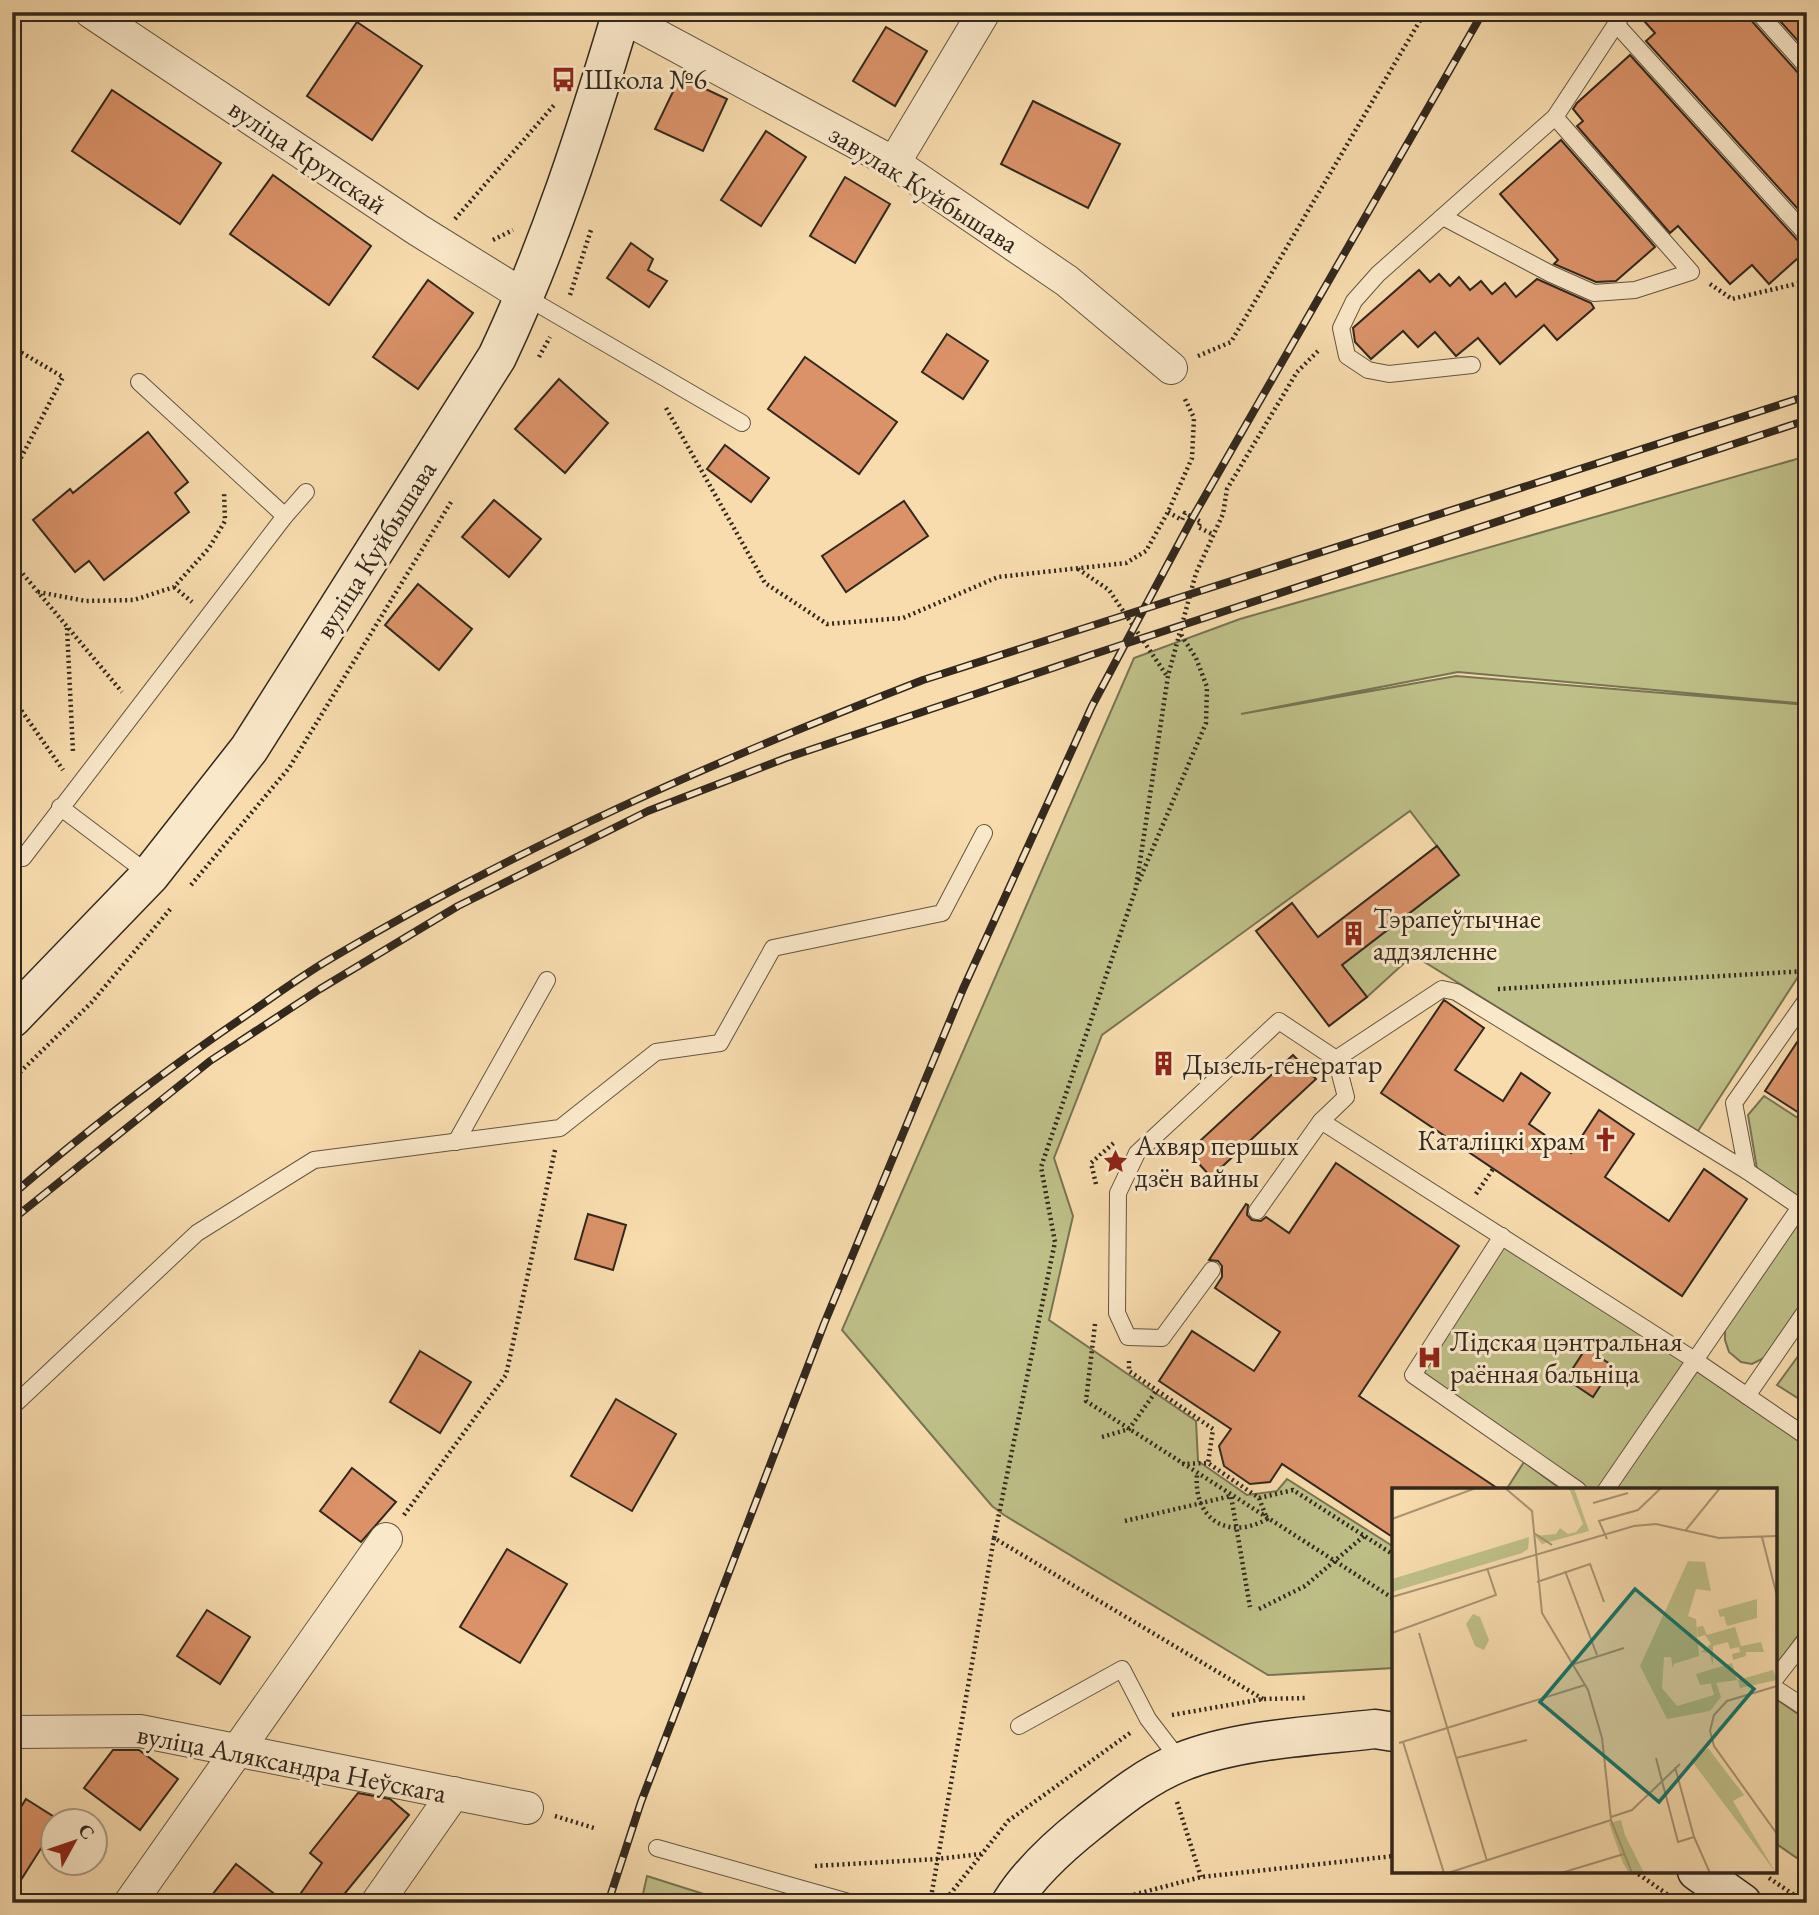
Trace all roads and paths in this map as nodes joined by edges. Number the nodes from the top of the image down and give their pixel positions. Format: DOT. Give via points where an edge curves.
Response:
graph roads {
  1 [pos="91,12"];
  2 [pos="984,12"];
  3 [pos="1425,12"];
  4 [pos="1758,12"];
  5 [pos="622,14"];
  6 [pos="1620,18"];
  7 [pos="1807,67"];
  8 [pos="560,98"];
  9 [pos="1555,117"];
  10 [pos="894,163"];
  11 [pos="1443,216"];
  12 [pos="451,224"];
  13 [pos="1807,235"];
  14 [pos="1691,272"];
  15 [pos="1807,278"];
  16 [pos="526,297"];
  17 [pos="1341,328"];
  18 [pos="12,347"];
  19 [pos="642,364"];
  20 [pos="1472,365"];
  21 [pos="1171,368"];
  22 [pos="139,382"];
  23 [pos="742,423"];
  24 [pos="223,459"];
  25 [pos="12,475"];
  26 [pos="306,492"];
  27 [pos="1168,512"];
  28 [pos="285,516"];
  29 [pos="12,561"];
  30 [pos="1077,568"];
  31 [pos="38,592"];
  32 [pos="67,626"];
  33 [pos="1180,633"];
  34 [pos="1168,676"];
  35 [pos="12,697"];
  36 [pos="136,709"];
  37 [pos="75,788"];
  38 [pos="60,807"];
  39 [pos="984,832"];
  40 [pos="12,852"];
  41 [pos="150,875"];
  42 [pos="1136,888"];
  43 [pos="1807,971"];
  44 [pos="547,979"];
  45 [pos="1456,992"];
  46 [pos="1807,999"];
  47 [pos="12,1018"];
  48 [pos="1336,1059"];
  49 [pos="1321,1121"];
  50 [pos="560,1129"];
  51 [pos="456,1142"];
  52 [pos="1746,1171"];
  53 [pos="1257,1211"];
  54 [pos="1502,1236"];
  55 [pos="1212,1270"];
  56 [pos="1807,1309"];
  57 [pos="1128,1337"];
  58 [pos="1696,1361"];
  59 [pos="1157,1390"];
  60 [pos="1747,1396"];
  61 [pos="12,1407"];
  62 [pos="1102,1437"];
  63 [pos="1807,1437"];
  64 [pos="1208,1463"];
  65 [pos="1181,1464"];
  66 [pos="1197,1474"];
  67 [pos="1575,1488"];
  68 [pos="1607,1488"];
  69 [pos="1259,1498"];
  70 [pos="1199,1503"];
  71 [pos="1125,1521"];
  72 [pos="1237,1529"];
  73 [pos="1364,1536"];
  74 [pos="994,1538"];
  75 [pos="386,1539"];
  76 [pos="1392,1554"];
  77 [pos="1250,1608"];
  78 [pos="1259,1609"];
  79 [pos="1807,1638"];
  80 [pos="1777,1676"];
  81 [pos="1777,1689"];
  82 [pos="1807,1709"];
  83 [pos="1019,1726"];
  84 [pos="12,1732"];
  85 [pos="1392,1732"];
  86 [pos="236,1751"];
  87 [pos="1174,1766"];
  88 [pos="454,1793"];
  89 [pos="527,1808"];
  90 [pos="594,1828"];
  91 [pos="657,1847"];
  92 [pos="981,1854"];
  93 [pos="1392,1856"];
  94 [pos="937,1859"];
  95 [pos="812,1866"];
  96 [pos="1637,1873"];
  97 [pos="1700,1873"];
  98 [pos="1761,1873"];
  99 [pos="1201,1877"];
  100 [pos="130,1903"];
  101 [pos="377,1903"];
  102 [pos="852,1903"];
  103 [pos="930,1903"];
  104 [pos="1010,1903"];
  105 [pos="1102,1903"];
  106 [pos="1678,1903"];
  107 [pos="1742,1903"];
  108 [pos="1806,1903"];
  1 -- 16 [label="street, вуліца Крупскай"];
  2 -- 10 [label="street"];
  3 -- 21 [label="path" via="1231,342"];
  4 -- 7 [label="lane"];
  5 -- 10 [label="street, завулак Куйбышава"];
  5 -- 16 [label="main road, вуліца Куйбышава"];
  6 -- 9 [label="lane"];
  6 -- 13 [label="lane"];
  8 -- 12 [label="path"];
  9 -- 11 [label="lane"];
  9 -- 14 [label="lane"];
  10 -- 21 [label="street, завулак Куйбышава" via="1067,281"];
  11 -- 14 [label="lane" via="1594,293 1635,290"];
  11 -- 17 [label="lane" via="1378,274 1354,301"];
  14 -- 15 [label="path" via="1732,299"];
  16 -- 19 [label="lane"];
  16 -- 41 [label="main road, вуліца Куйбышава" via="497,357 249,749"];
  17 -- 20 [label="lane" via="1347,356 1368,370 1389,374"];
  17 -- 27 [label="path" via="1297,372 1227,489 1214,535 1198,527 1201,522 1193,517 1185,513 1182,520"];
  18 -- 25 [label="path" via="63,377"];
  19 -- 23 [label="lane"];
  19 -- 30 [label="path" via="765,583 827,624 903,618 998,577"];
  21 -- 27 [label="path" via="1194,418 1192,458"];
  22 -- 24 [label="lane"];
  24 -- 28 [label="lane"];
  24 -- 31 [label="path" via="225,521 209,548 174,587 134,600 86,601"];
  26 -- 28 [label="lane"];
  27 -- 30 [label="path" via="1146,551 1126,563"];
  28 -- 36 [label="lane"];
  29 -- 31 [label="path"];
  30 -- 34 [label="path" via="1109,590"];
  31 -- 32 [label="path"];
  32 -- 36 [label="path"];
  32 -- 37 [label="path"];
  33 -- 42 [label="path" via="1196,658 1206,687 1206,723"];
  35 -- 37 [label="path"];
  36 -- 37 [label="lane"];
  37 -- 38 [label="lane"];
  38 -- 40 [label="lane" via="23,859"];
  38 -- 41 [label="lane"];
  39 -- 50 [label="lane" via="942,913 773,948 720,1043 656,1052"];
  41 -- 47 [label="main road, вуліца Куйбышава"];
  43 -- 45 [label="path"];
  44 -- 51 [label="lane"];
  45 -- 48 [label="lane" via="1441,989"];
  45 -- 52 [label="lane"];
  46 -- 52 [label="lane" via="1734,1102"];
  48 -- 49 [label="lane" via="1346,1097"];
  48 -- 57 [label="lane" via="1279,1021 1137,1153 1118,1193 1117,1313"];
  49 -- 53 [label="lane"];
  49 -- 54 [label="lane"];
  50 -- 51 [label="lane"];
  50 -- 75 [label="path" via="506,1375"];
  51 -- 61 [label="lane" via="314,1160 197,1233"];
  52 -- 58 [label="lane" via="1800,1207"];
  54 -- 58 [label="lane"];
  54 -- 67 [label="lane" via="1413,1375"];
  55 -- 57 [label="lane" via="1162,1338"];
  56 -- 60 [label="lane"];
  57 -- 59 [label="path" via="1129,1371"];
  58 -- 60 [label="lane"];
  58 -- 68 [label="lane"];
  59 -- 62 [label="path" via="1129,1429"];
  59 -- 64 [label="path" via="1213,1429"];
  60 -- 63 [label="lane"];
  64 -- 65 [label="path"];
  64 -- 69 [label="path"];
  66 -- 70 [label="path"];
  69 -- 72 [label="path" via="1267,1519"];
  69 -- 73 [label="path" via="1293,1490"];
  70 -- 71 [label="path"];
  70 -- 72 [label="path" via="1214,1521"];
  70 -- 72 [label="path" via="1231,1496"];
  72 -- 77 [label="path"];
  73 -- 76 [label="path"];
  73 -- 78 [label="path" via="1305,1586"];
  74 -- 94 [label="path"];
  75 -- 86 [label="street"];
  79 -- 80 [label="lane"];
  81 -- 82 [label="lane"];
  83 -- 87 [label="lane" via="1122,1669"];
  84 -- 86 [label="street, вуліца Аляксандра Неўскага" via="140,1731"];
  85 -- 87 [label="main road" via="1375,1728 1252,1743"];
  86 -- 88 [label="street, вуліца Аляксандра Неўскага"];
  86 -- 100 [label="street"];
  87 -- 99 [label="path"];
  87 -- 104 [label="main road" via="1132,1788 1073,1835 1023,1882"];
  88 -- 89 [label="street, вуліца Аляксандра Неўскага"];
  88 -- 101 [label="street"];
  89 -- 90 [label="path"];
  91 -- 102 [label="lane"];
  92 -- 94 [label="path"];
  93 -- 99 [label="path"];
  94 -- 95 [label="path"];
  94 -- 103 [label="path"];
  96 -- 106 [label="path"];
  97 -- 107 [label="main road"];
  98 -- 108 [label="path"];
  99 -- 105 [label="path"];
}
